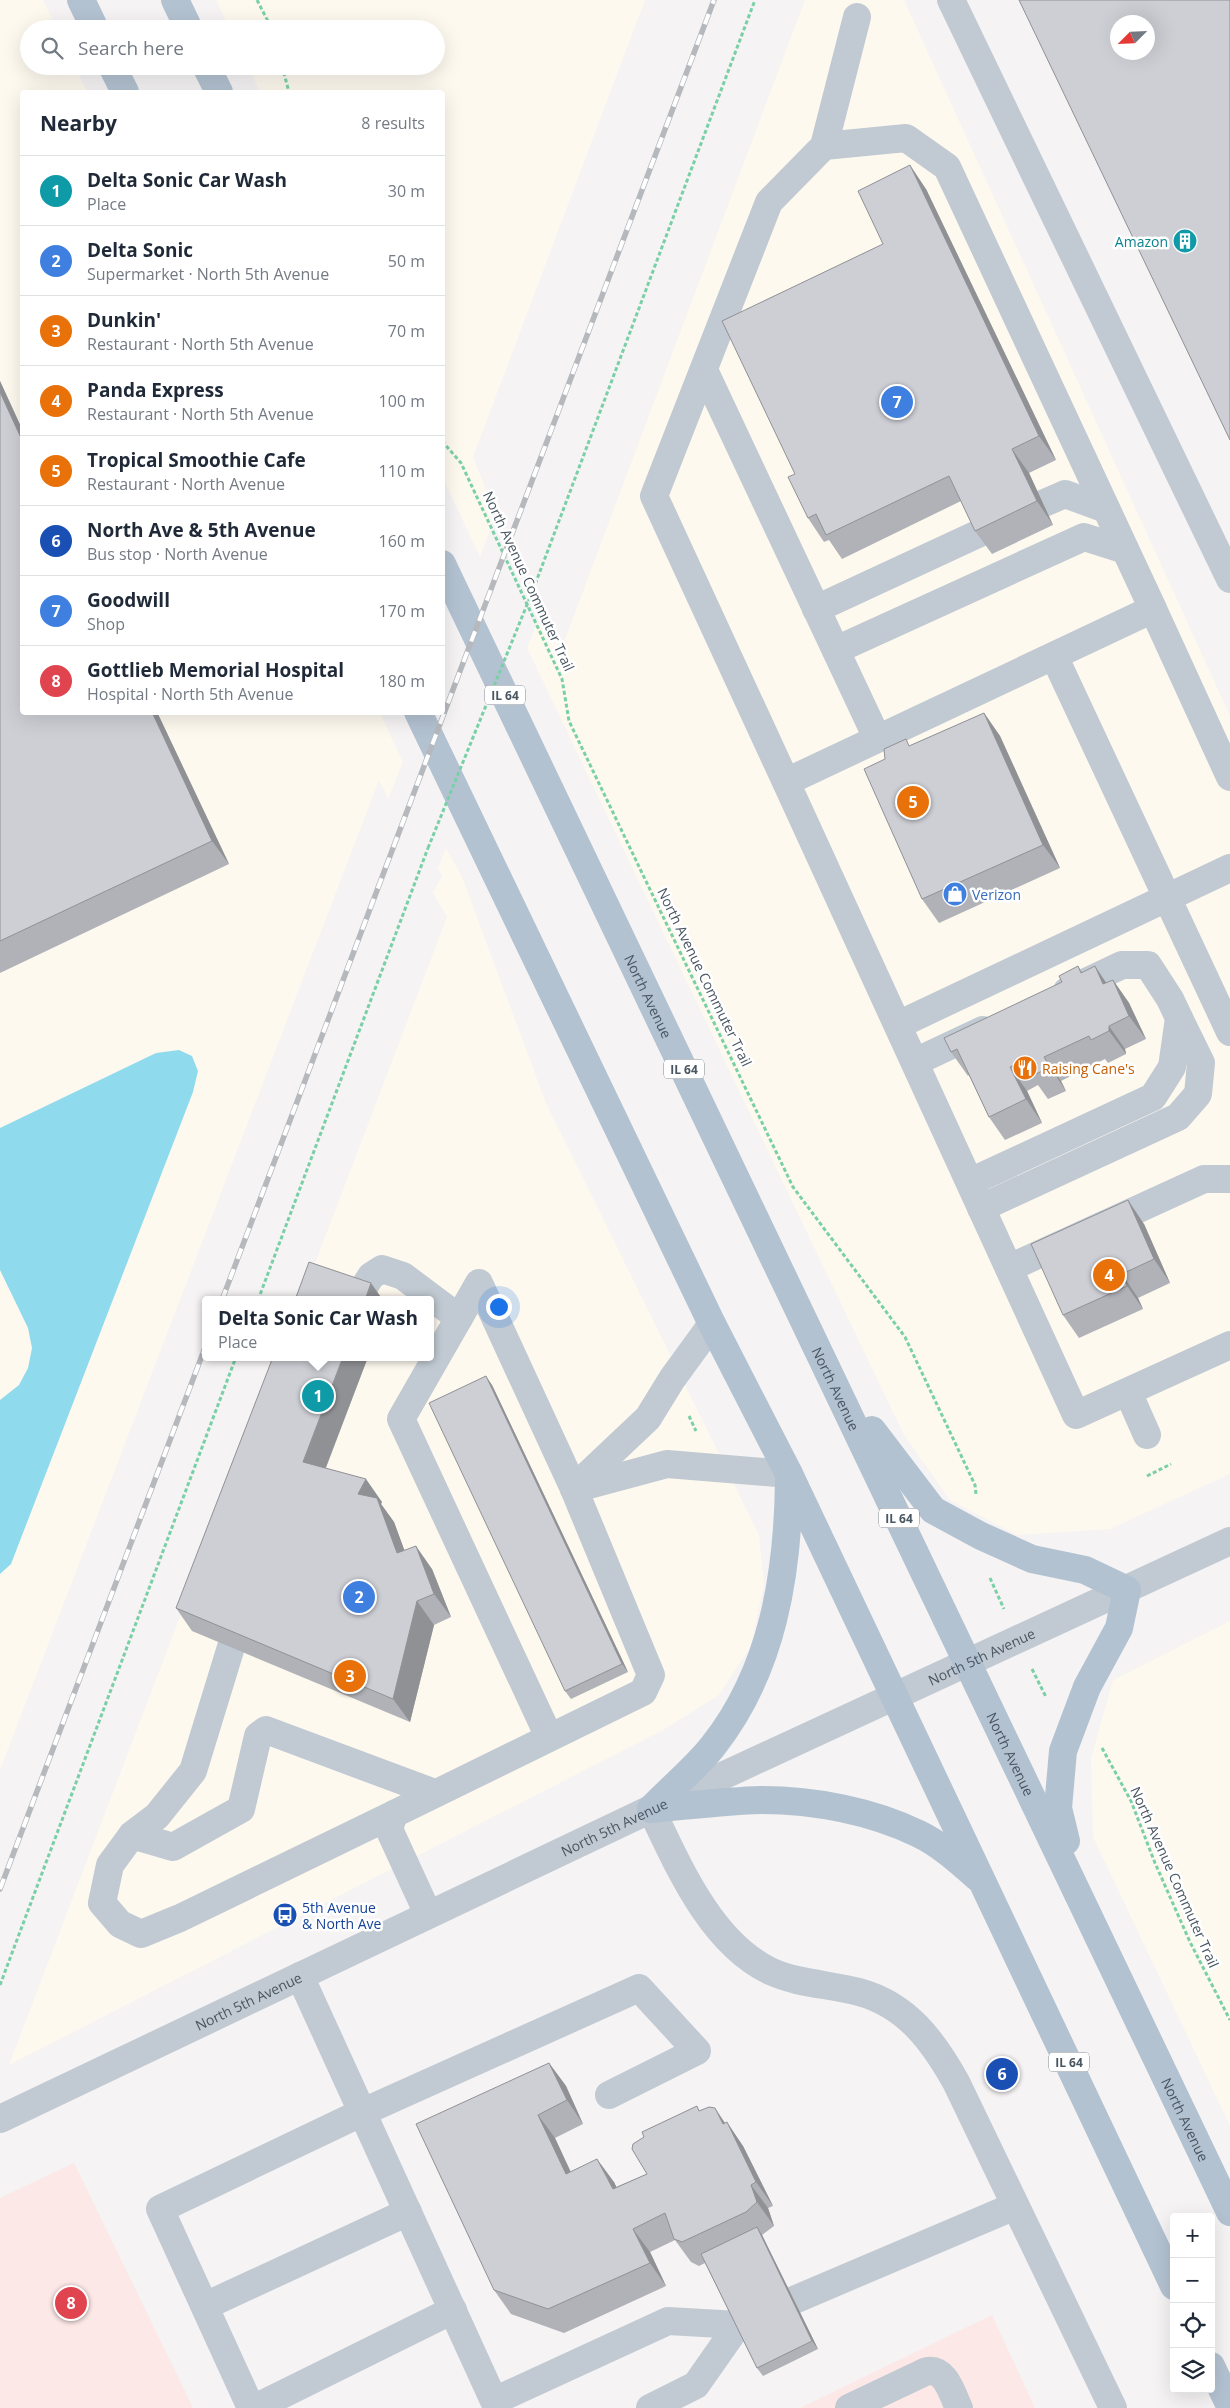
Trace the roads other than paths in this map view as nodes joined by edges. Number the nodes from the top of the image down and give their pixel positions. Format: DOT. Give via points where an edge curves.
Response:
graph roads {
  1 [pos="81,0"];
  2 [pos="175,0"];
  3 [pos="951,0"];
  4 [pos="857,17"];
  5 [pos="91,20"];
  6 [pos="185,20"];
  7 [pos="116,75"];
  8 [pos="210,75"];
  9 [pos="124,90"];
  10 [pos="218,90"];
  11 [pos="824,146"];
  12 [pos="704,370"];
  13 [pos="1042,504"];
  14 [pos="1106,509"];
  15 [pos="982,532"];
  16 [pos="1125,550"];
  17 [pos="445,570"];
  18 [pos="1230,579"];
  19 [pos="816,609"];
  20 [pos="1153,609"];
  21 [pos="836,650"];
  22 [pos="1054,656"];
  23 [pos="419,715"];
  24 [pos="878,738"];
  25 [pos="1230,777"];
  26 [pos="786,782"];
  27 [pos="1230,868"];
  28 [pos="1167,898"];
  29 [pos="1042,1002"];
  30 [pos="1179,1018"];
  31 [pos="1007,1019"];
  32 [pos="898,1026"];
  33 [pos="1230,1032"];
  34 [pos="915,1062"];
  35 [pos="1230,1179"];
  36 [pos="970,1182"];
  37 [pos="981,1208"];
  38 [pos="1009,1268"];
  39 [pos="359,1296"];
  40 [pos="430,1296"];
  41 [pos="434,1299"];
  42 [pos="459,1318"];
  43 [pos="712,1324"];
  44 [pos="1230,1345"];
  45 [pos="830,1372"];
  46 [pos="1128,1392"];
  47 [pos="1147,1435"];
  48 [pos="789,1474"];
  49 [pos="574,1489"];
  50 [pos="1230,1541"];
  51 [pos="1127,1590"];
  52 [pos="231,1648"];
  53 [pos="969,1663"];
  54 [pos="895,1696"];
  55 [pos="548,1738"];
  56 [pos="435,1794"];
  57 [pos="651,1808"];
  58 [pos="394,1814"];
  59 [pos="132,1835"];
  60 [pos="985,1885"];
  61 [pos="1078,1890"];
  62 [pos="428,1914"];
  63 [pos="300,1976"];
  64 [pos="609,2095"];
  65 [pos="363,2112"];
  66 [pos="0,2119"];
  67 [pos="1015,2206"];
  68 [pos="408,2212"];
  69 [pos="1230,2212"];
  70 [pos="1170,2278"];
  71 [pos="794,2300"];
  72 [pos="205,2306"];
  73 [pos="453,2310"];
  74 [pos="1215,2374"];
  75 [pos="496,2405"];
  76 [pos="1230,2406"];
  77 [pos="253,2408"];
  78 [pos="650,2408"];
  79 [pos="849,2408"];
  80 [pos="959,2408"];
  81 [pos="1113,2408"];
  1 -- 5 [label="main road"];
  2 -- 6 [label="main road"];
  3 -- 18 [label="street"];
  4 -- 11 [label="street"];
  7 -- 9 [label="main road"];
  8 -- 10 [label="main road"];
  11 -- 12 [label="street" via="769,202"];
  11 -- 14 [label="street" via="906,138 947,167"];
  12 -- 19 [label="street"];
  12 -- 26 [label="street" via="654,496"];
  13 -- 14 [label="street" via="1065,494"];
  14 -- 16 [label="street"];
  15 -- 19 [label="street"];
  16 -- 20 [label="street"];
  16 -- 21 [label="street" via="1084,537"];
  17 -- 45 [label="main road, North Avenue / IL 64"];
  19 -- 21 [label="street"];
  20 -- 22 [label="street"];
  20 -- 25 [label="street"];
  21 -- 24 [label="street"];
  22 -- 24 [label="street"];
  22 -- 28 [label="street"];
  23 -- 43 [label="main road, IL 64"];
  24 -- 26 [label="street"];
  26 -- 32 [label="street"];
  27 -- 28 [label="street"];
  28 -- 32 [label="street"];
  28 -- 33 [label="street"];
  29 -- 30 [label="street" via="1122,965 1148,964"];
  30 -- 36 [label="street" via="1172,1068 1153,1097"];
  30 -- 37 [label="street" via="1200,1064 1198,1094 1178,1117"];
  31 -- 34 [label="street"];
  32 -- 34 [label="street"];
  34 -- 36 [label="street"];
  35 -- 38 [label="street" via="1204,1178"];
  36 -- 37 [label="street"];
  37 -- 38 [label="street"];
  38 -- 46 [label="street" via="1076,1415"];
  39 -- 40 [label="street" via="371,1276 382,1269 403,1276"];
  41 -- 42 [label="street"];
  42 -- 49 [label="street" via="479,1283"];
  42 -- 55 [label="street" via="401,1419"];
  43 -- 48 [label="main road, IL 64"];
  43 -- 49 [label="street" via="648,1418"];
  44 -- 46 [label="street"];
  45 -- 51 [label="main road" via="902,1473 933,1510 1032,1559 1085,1570"];
  45 -- 53 [label="main road, North Avenue / IL 64"];
  46 -- 47 [label="street"];
  48 -- 49 [label="street" via="667,1464"];
  48 -- 54 [label="main road, IL 64"];
  48 -- 57 [label="main road" via="779,1600 767,1646 743,1701 712,1747"];
  49 -- 55 [label="street" via="651,1675 643,1692"];
  50 -- 51 [label="street, North 5th Avenue"];
  51 -- 53 [label="street, North 5th Avenue"];
  51 -- 61 [label="main road" via="1118,1628 1087,1687 1063,1751 1058,1808"];
  52 -- 59 [label="street" via="193,1771 157,1816"];
  53 -- 54 [label="street, North 5th Avenue"];
  53 -- 61 [label="main road, North Avenue / IL 64"];
  54 -- 57 [label="street, North 5th Avenue"];
  54 -- 60 [label="main road, IL 64"];
  55 -- 56 [label="street"];
  56 -- 58 [label="street"];
  56 -- 59 [label="street" via="266,1730 258,1736 241,1809 173,1847"];
  57 -- 60 [label="main road" via="761,1800 817,1804 870,1815 920,1834 960,1862"];
  57 -- 62 [label="street, North 5th Avenue"];
  57 -- 67 [label="street" via="701,1907 742,1951 770,1971 880,1999 903,2013 924,2032 956,2082"];
  58 -- 59 [label="street" via="141,1934 120,1924 102,1904 110,1865"];
  58 -- 62 [label="street" via="389,1829"];
  60 -- 70 [label="main road, IL 64"];
  61 -- 69 [label="main road, North Avenue / IL 64"];
  62 -- 63 [label="street, North 5th Avenue"];
  63 -- 65 [label="street"];
  63 -- 66 [label="street, North 5th Avenue"];
  64 -- 65 [label="street" via="697,2051 640,1988"];
  65 -- 68 [label="street"];
  65 -- 72 [label="street" via="160,2209"];
  67 -- 71 [label="street"];
  67 -- 81 [label="street"];
  68 -- 72 [label="street"];
  68 -- 73 [label="street"];
  72 -- 77 [label="street"];
  73 -- 75 [label="street"];
  73 -- 77 [label="street"];
  74 -- 76 [label="main road"];
  75 -- 78 [label="street" via="668,2321 738,2325 696,2385"];
  79 -- 80 [label="street" via="934,2370 942,2374"];
}
